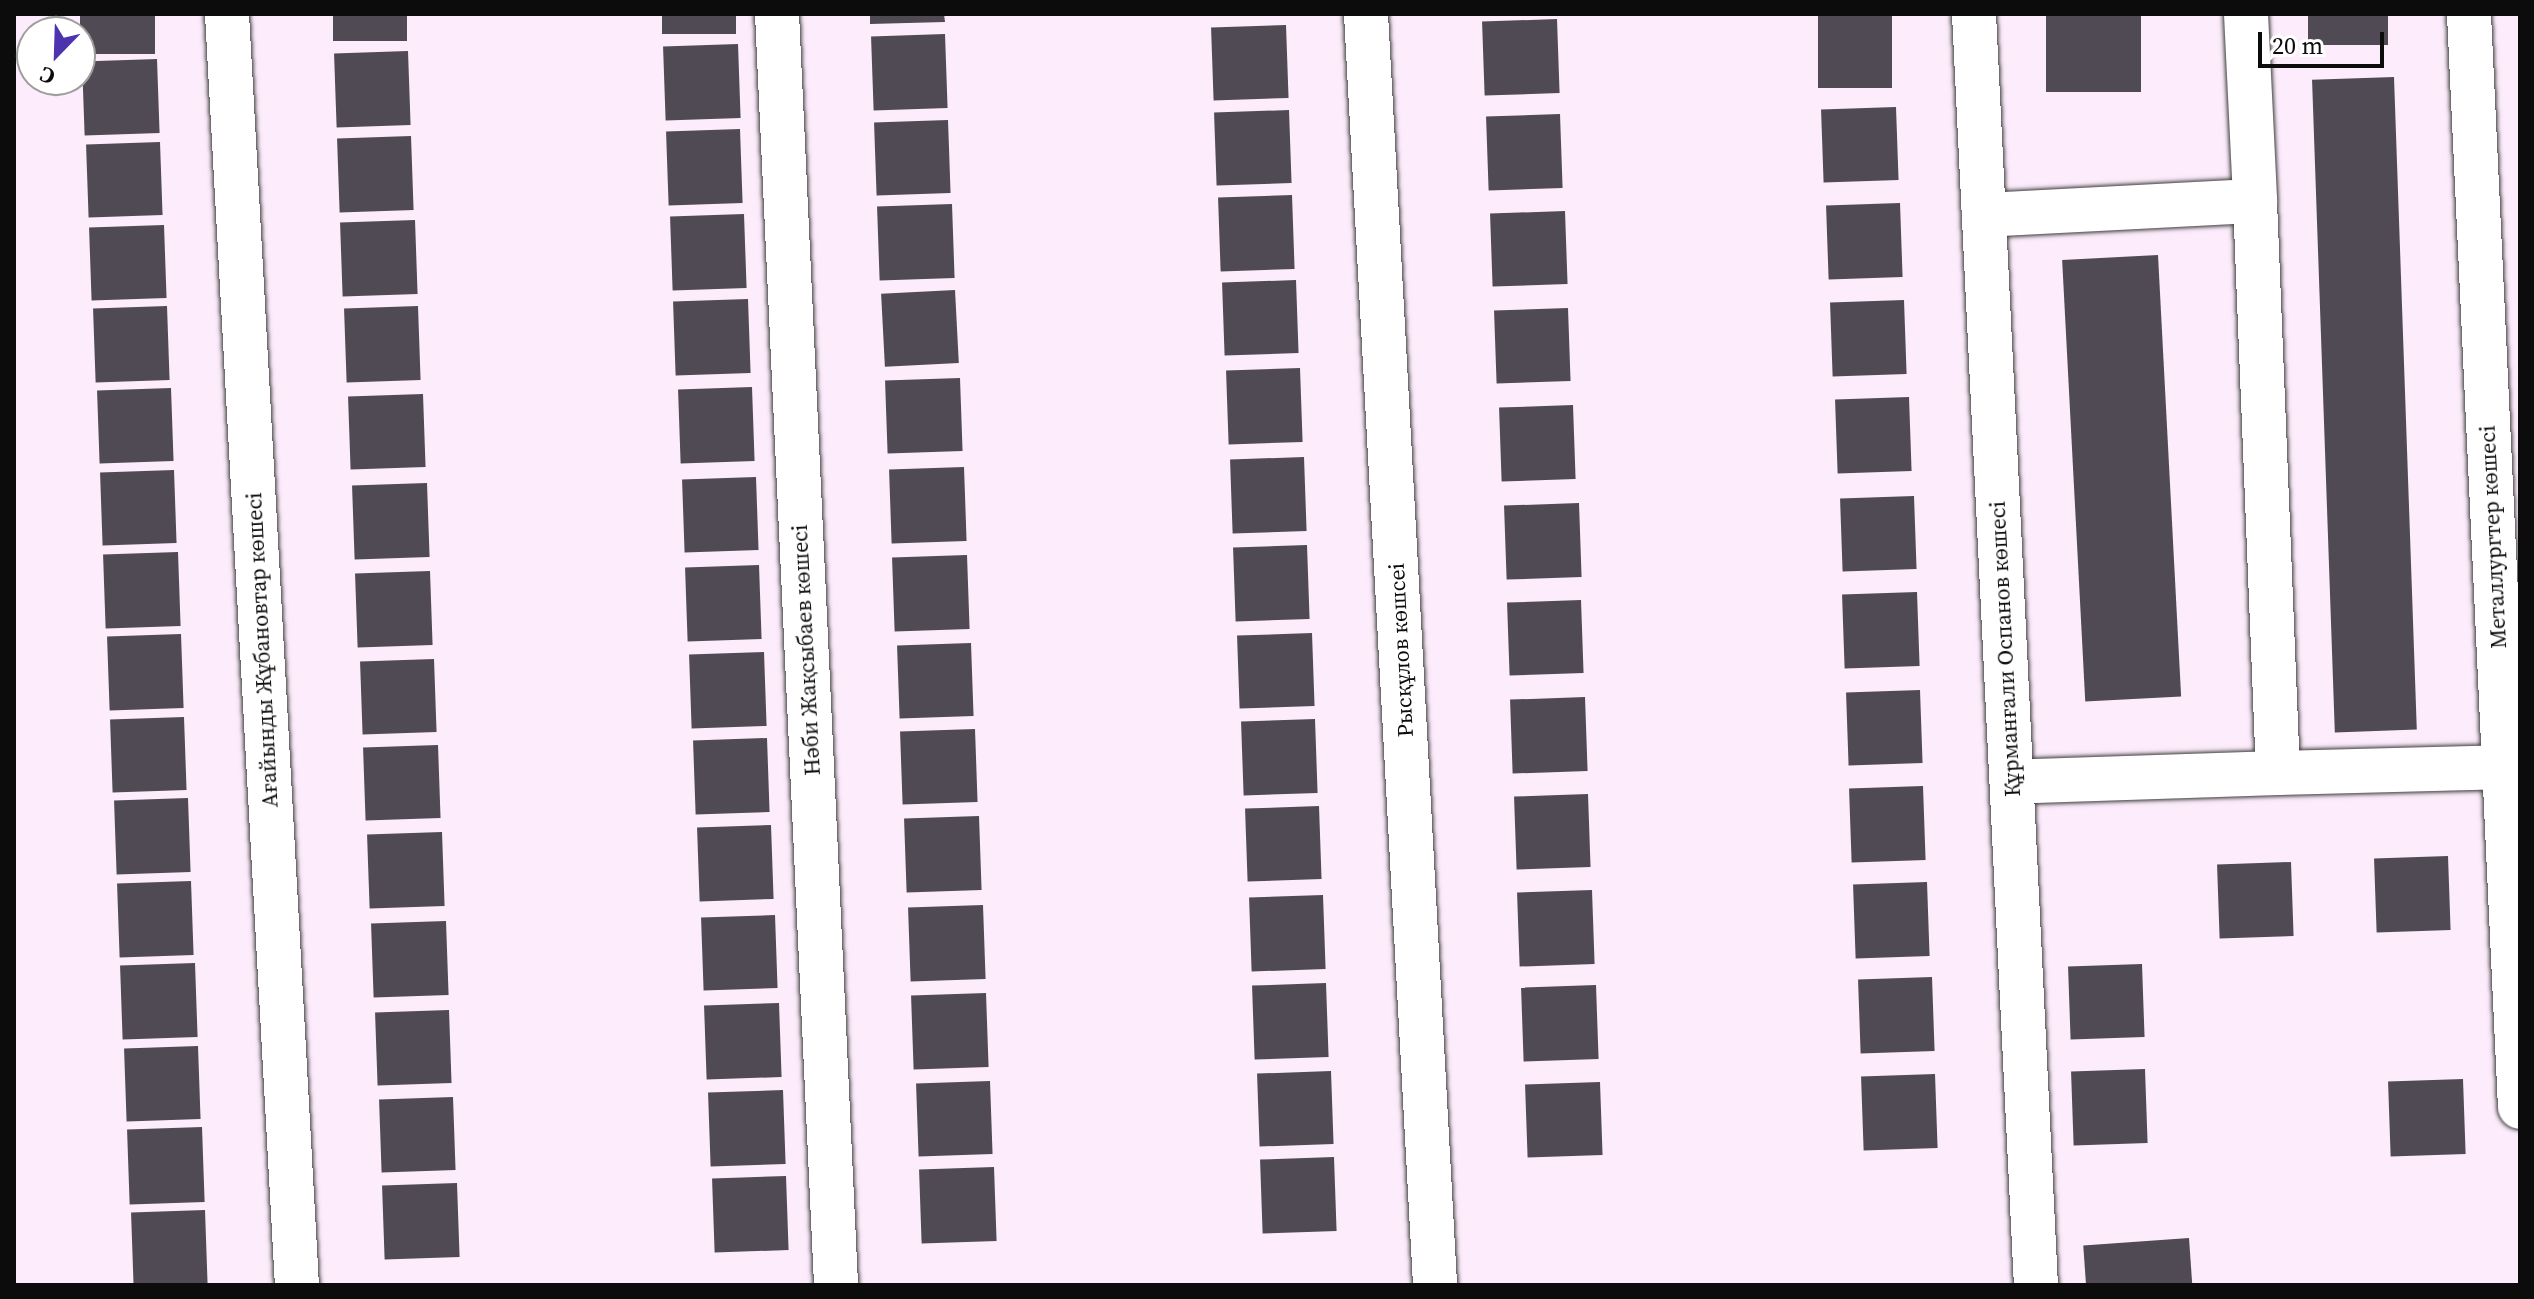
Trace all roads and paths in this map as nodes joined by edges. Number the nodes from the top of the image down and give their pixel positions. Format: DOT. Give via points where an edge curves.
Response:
graph roads {
  1 [pos="227,14"];
  2 [pos="777,14"];
  3 [pos="1366,14"];
  4 [pos="1974,14"];
  5 [pos="2246,14"];
  6 [pos="2469,14"];
  7 [pos="2255,201"];
  8 [pos="1984,215"];
  9 [pos="2504,767"];
  10 [pos="2278,773"];
  11 [pos="2012,782"];
  12 [pos="2520,1107"];
  13 [pos="297,1285"];
  14 [pos="836,1285"];
  15 [pos="1435,1285"];
  16 [pos="2036,1285"];
  1 -- 13 [label="street, Ағайынды Жұбановтар көшесі"];
  2 -- 14 [label="street, Нәби Жақсыбаев көшесі"];
  3 -- 15 [label="street, Рысқұлов көшсеі"];
  4 -- 8 [label="street, Құрманғали Оспанов көшесі"];
  5 -- 7 [label="street"];
  6 -- 9 [label="street, Металлургтер көшесі"];
  7 -- 8 [label="street"];
  7 -- 10 [label="street"];
  8 -- 11 [label="street, Құрманғали Оспанов көшесі"];
  9 -- 10 [label="street"];
  9 -- 12 [label="street, Металлургтер көшесі"];
  10 -- 11 [label="street"];
  11 -- 16 [label="street, Құрманғали Оспанов көшесі"];
}
